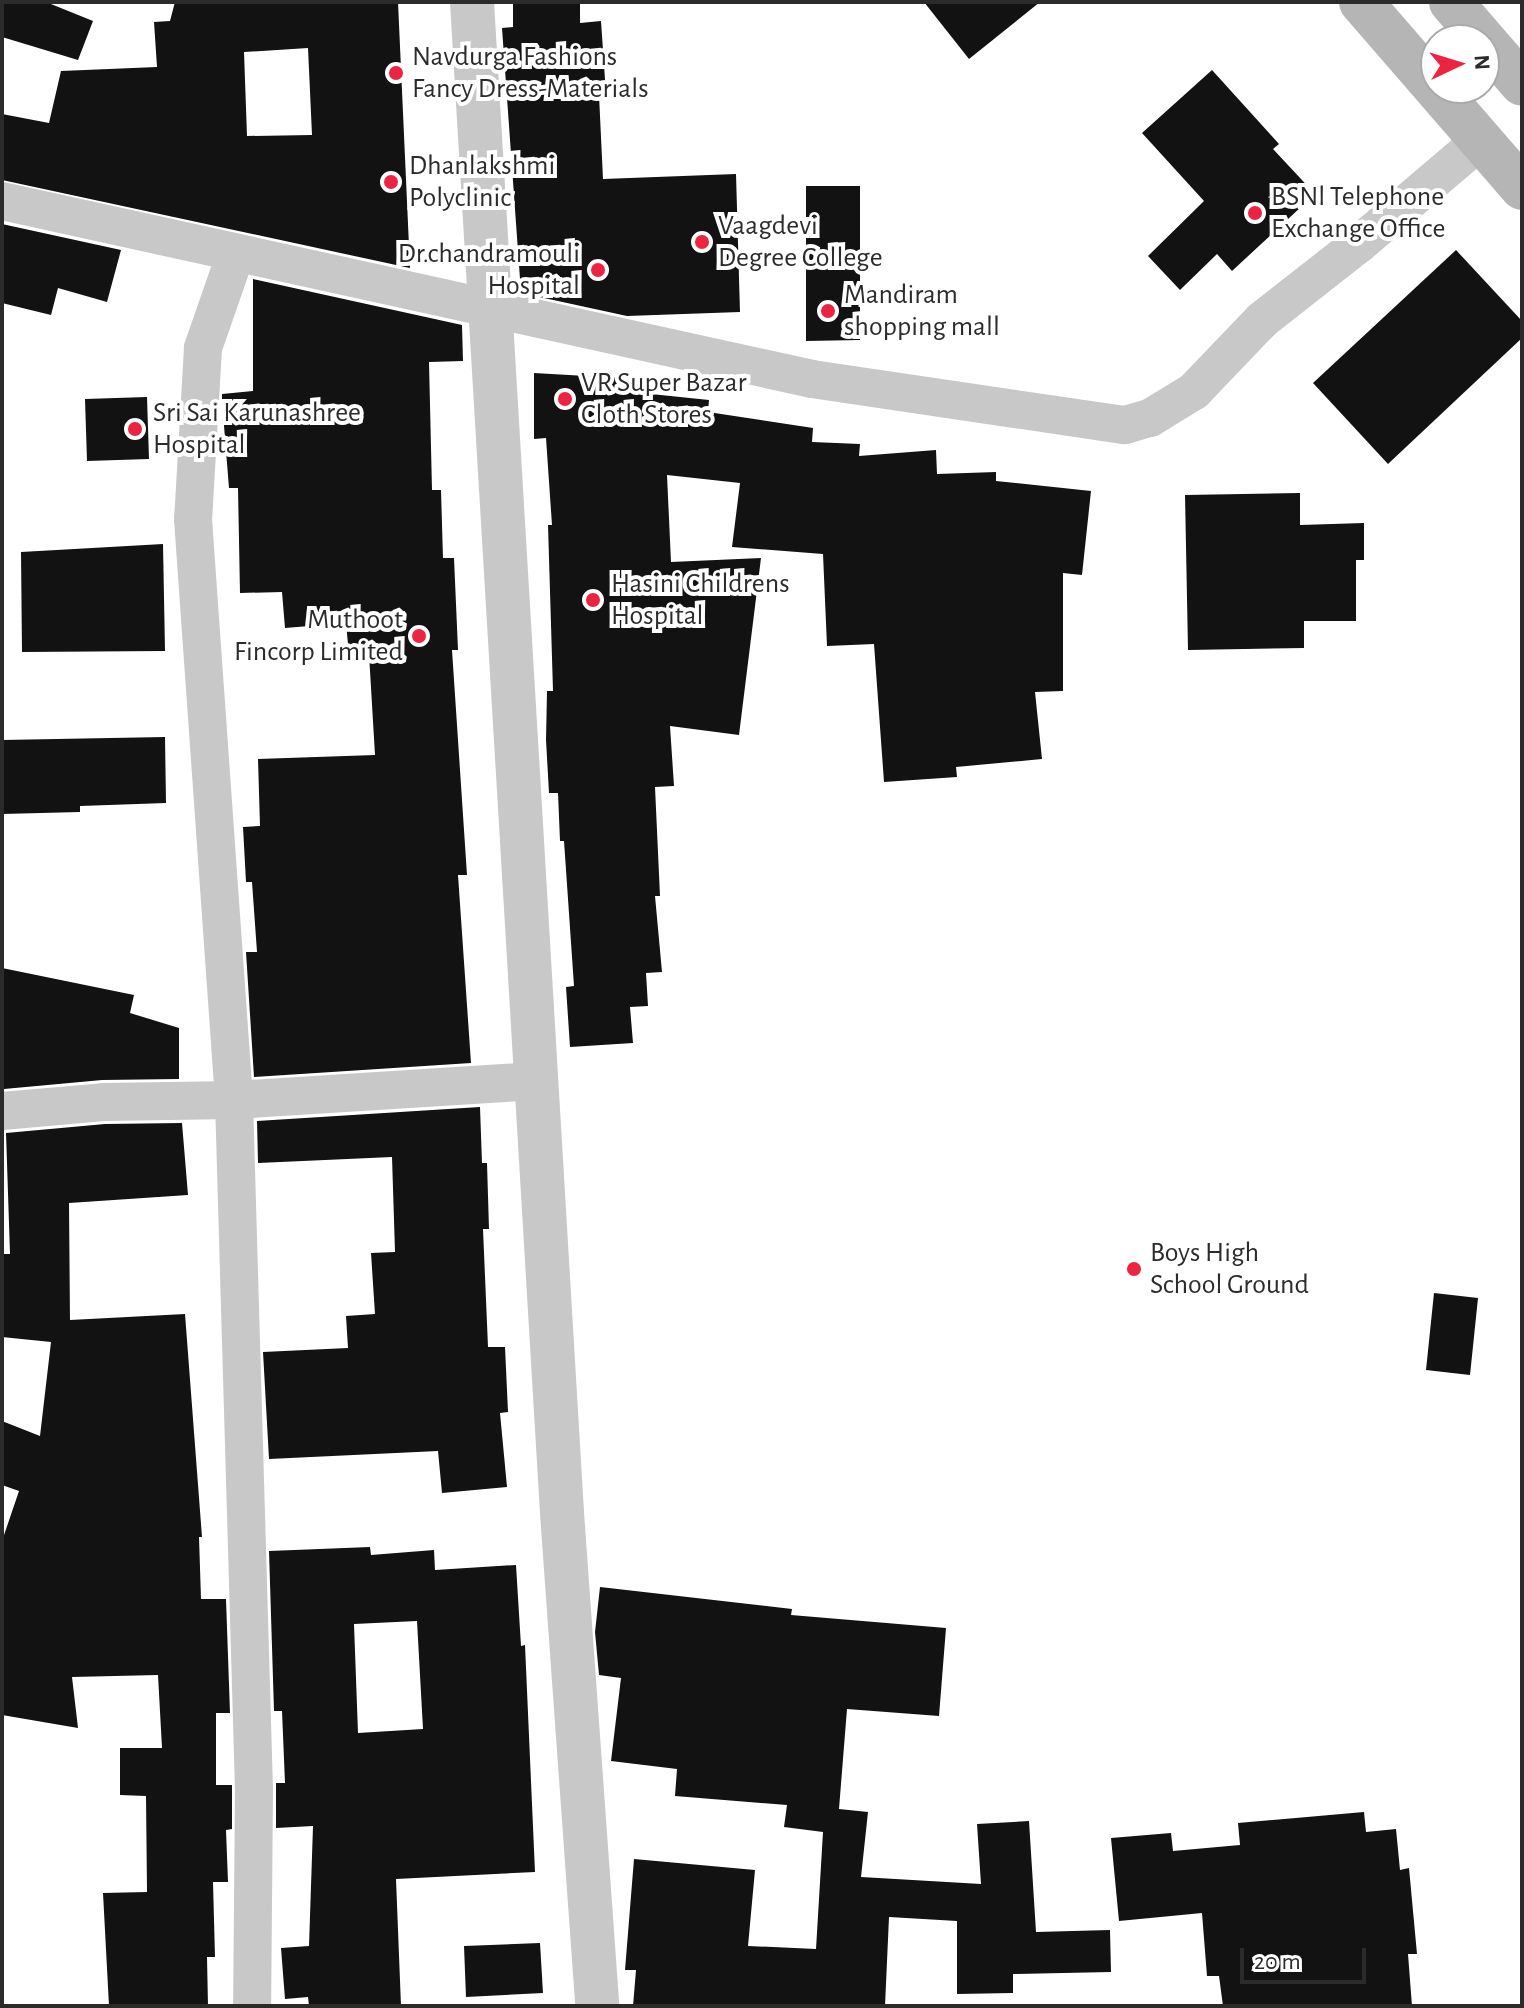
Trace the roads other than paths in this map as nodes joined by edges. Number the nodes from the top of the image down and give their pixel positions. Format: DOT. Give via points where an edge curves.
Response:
graph roads {
  1 [pos="472,2"];
  2 [pos="1361,2"];
  3 [pos="1451,2"];
  4 [pos="1522,84"];
  5 [pos="1481,140"];
  6 [pos="1522,188"];
  7 [pos="2,201"];
  8 [pos="236,253"];
  9 [pos="492,307"];
  10 [pos="536,1081"];
  11 [pos="234,1100"];
  12 [pos="2,1111"];
  13 [pos="252,2006"];
  14 [pos="597,2006"];
  1 -- 9 [label="street"];
  2 -- 5 [label="main road"];
  3 -- 4 [label="main road"];
  5 -- 6 [label="main road"];
  5 -- 9 [label="street" via="1262,320 1194,391 1138,424 812,379"];
  7 -- 8 [label="street"];
  8 -- 9 [label="street"];
  8 -- 11 [label="street" via="203,348 193,519"];
  9 -- 10 [label="street"];
  10 -- 11 [label="street"];
  10 -- 14 [label="street"];
  11 -- 12 [label="street" via="104,1102"];
  11 -- 13 [label="street" via="254,1789"];
}
